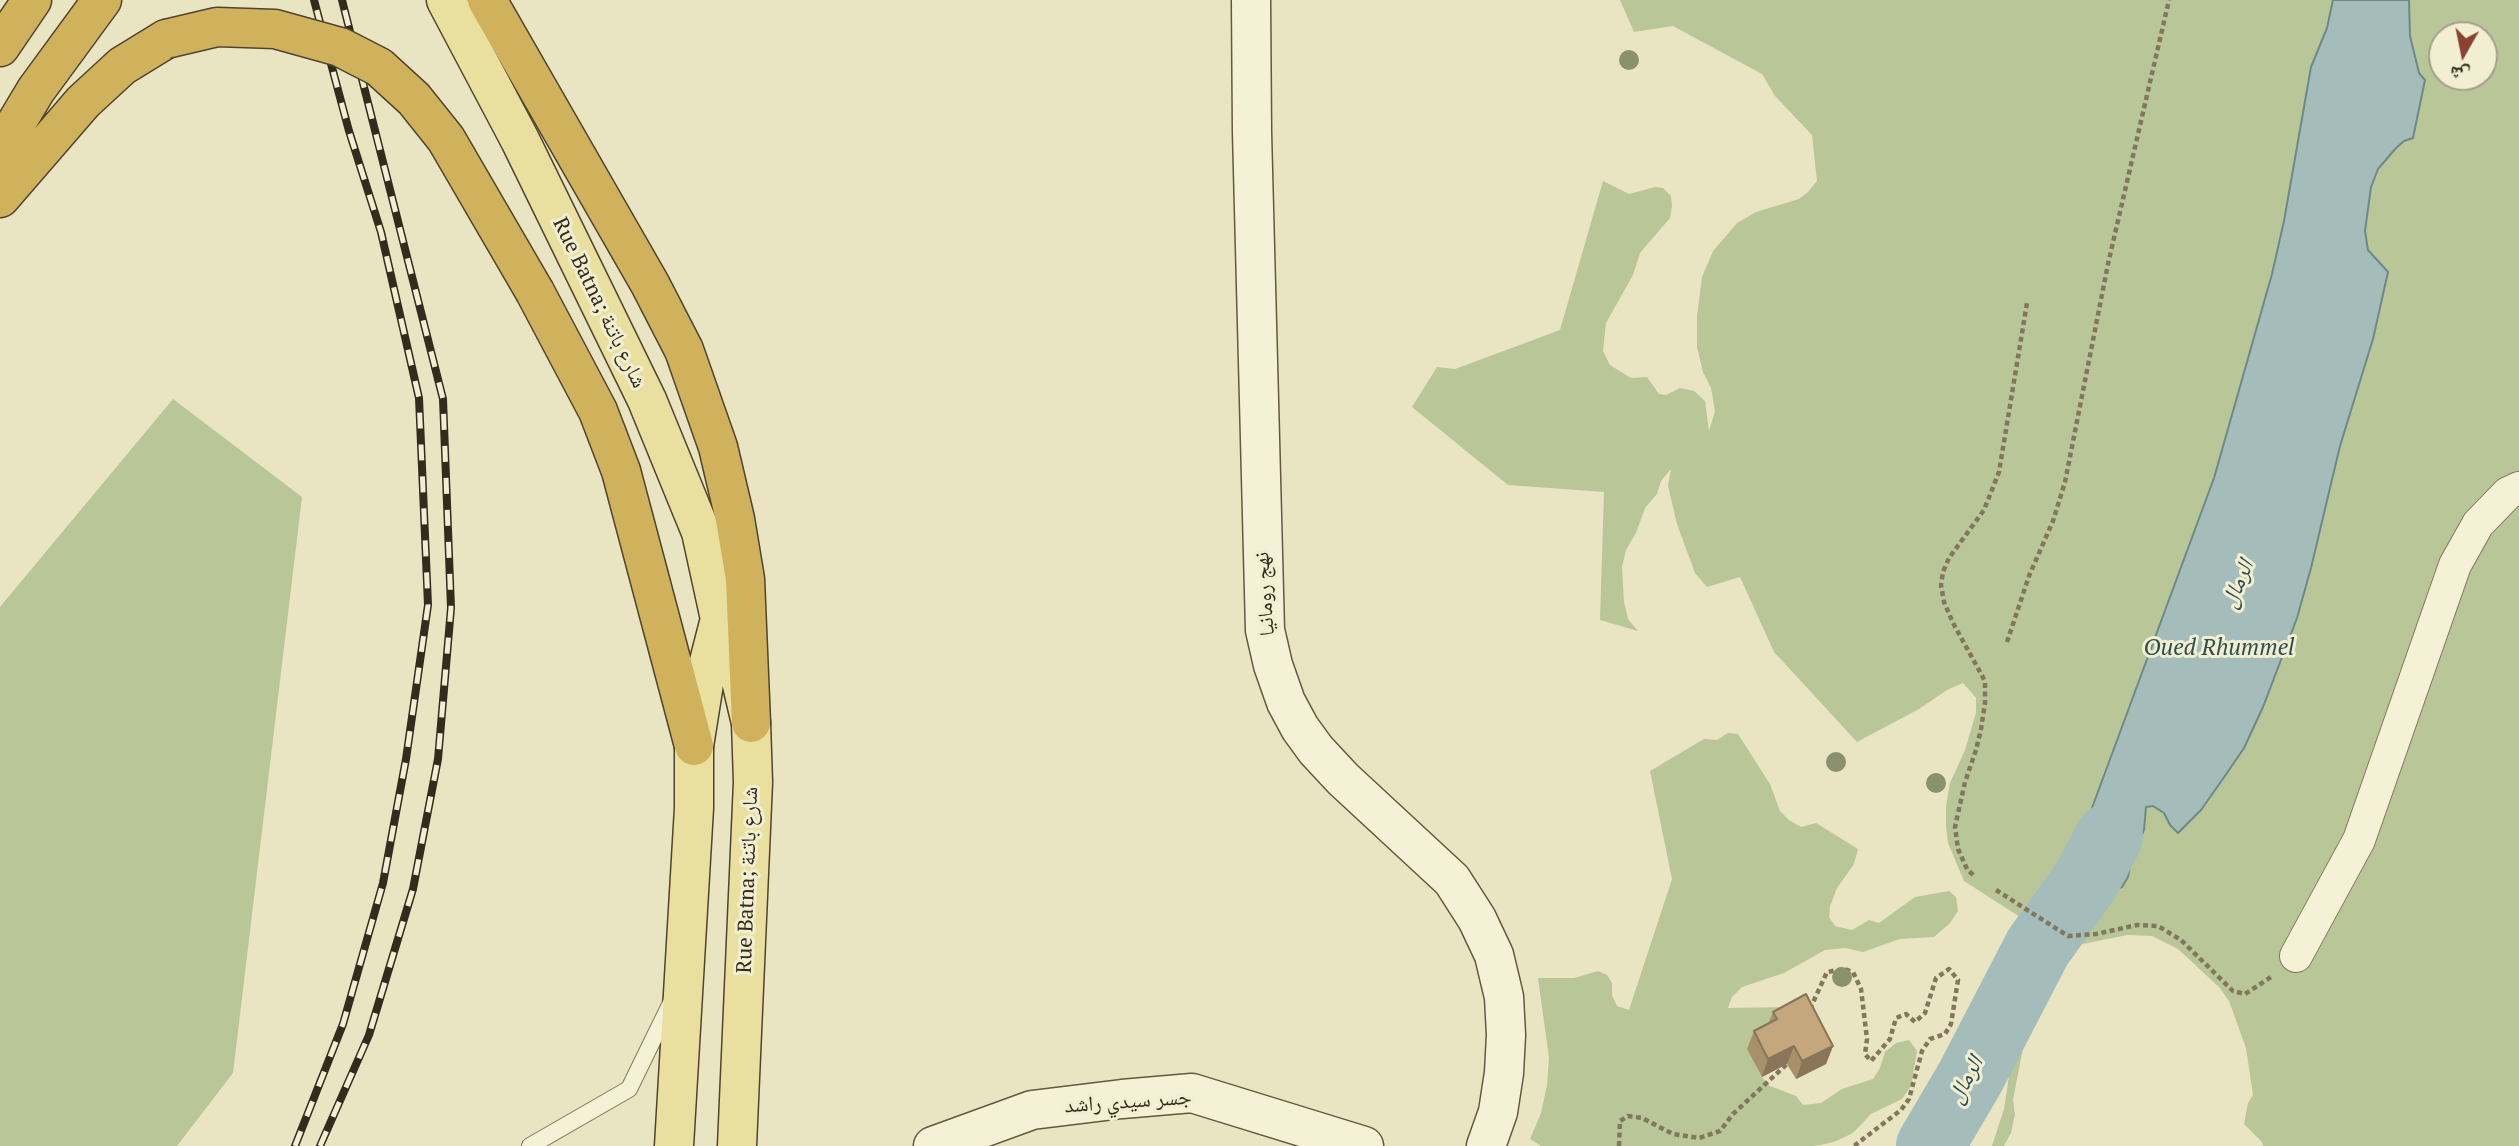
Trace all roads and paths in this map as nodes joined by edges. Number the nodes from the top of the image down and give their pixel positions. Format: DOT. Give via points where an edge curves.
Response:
graph roads {
  1 [pos="32,0"];
  2 [pos="102,0"];
  3 [pos="446,0"];
  4 [pos="487,0"];
  5 [pos="1251,0"];
  6 [pos="2169,0"];
  7 [pos="0,47"];
  8 [pos="0,150"];
  9 [pos="0,198"];
  10 [pos="2026,303"];
  11 [pos="2519,488"];
  12 [pos="720,618"];
  13 [pos="2007,642"];
  14 [pos="751,723"];
  15 [pos="694,746"];
  16 [pos="1973,875"];
  17 [pos="1996,890"];
  18 [pos="2296,956"];
  19 [pos="683,979"];
  20 [pos="1808,1013"];
  21 [pos="1787,1064"];
  22 [pos="530,1146"];
  23 [pos="674,1146"];
  24 [pos="737,1146"];
  25 [pos="933,1146"];
  26 [pos="1364,1146"];
  27 [pos="1486,1146"];
  28 [pos="1619,1146"];
  29 [pos="1854,1146"];
  1 -- 7 [label="highway"];
  2 -- 8 [label="highway" via="36,90"];
  3 -- 12 [label="main road, Rue Batna; شارع باتنة" via="647,400 701,532"];
  4 -- 14 [label="highway" via="684,350 718,447 735,519 744,579"];
  5 -- 27 [label="street, نهج رومانيا" via="1265,630 1286,702 1300,728 1343,779 1452,880 1494,955 1504,997 1506,1035 1498,1112"];
  6 -- 13 [label="path" via="2108,264 2066,482"];
  9 -- 15 [label="highway, bridge" via="83,102 122,66 166,39 217,27 275,29 340,47 379,67 414,99 446,139 598,411 640,533"];
  10 -- 16 [label="path" via="1999,472 1984,510 1950,558 1941,585 1953,623 1985,681 1979,739 1955,827 1958,849"];
  11 -- 18 [label="street" via="2477,524 2455,565 2359,840"];
  12 -- 14 [label="main road, Rue Batna; شارع باتنة"];
  12 -- 15 [label="main road, Rue Batna; شارع باتنة"];
  14 -- 24 [label="main road, Rue Batna; شارع باتنة" via="753,782"];
  15 -- 19 [label="main road, Rue Batna; شارع باتنة"];
  17 -- 18 [label="path" via="2068,936 2158,926 2181,940 2233,991 2245,994"];
  19 -- 22 [label="lane" via="629,1089"];
  19 -- 23 [label="main road, Rue Batna; شارع باتنة"];
  20 -- 29 [label="path" via="1827,972 1853,972 1861,989 1865,1054 1871,1061 1890,1039 1896,1018 1906,1014 1915,1022 1925,1013 1936,978 1949,969 1958,980 1951,1024 1922,1051 1909,1099"];
  21 -- 28 [label="path" via="1720,1131 1699,1138 1673,1134 1628,1116 1620,1121"];
  25 -- 26 [label="street, جسر سيدي راشد" via="1032,1110 1192,1093"];
}
